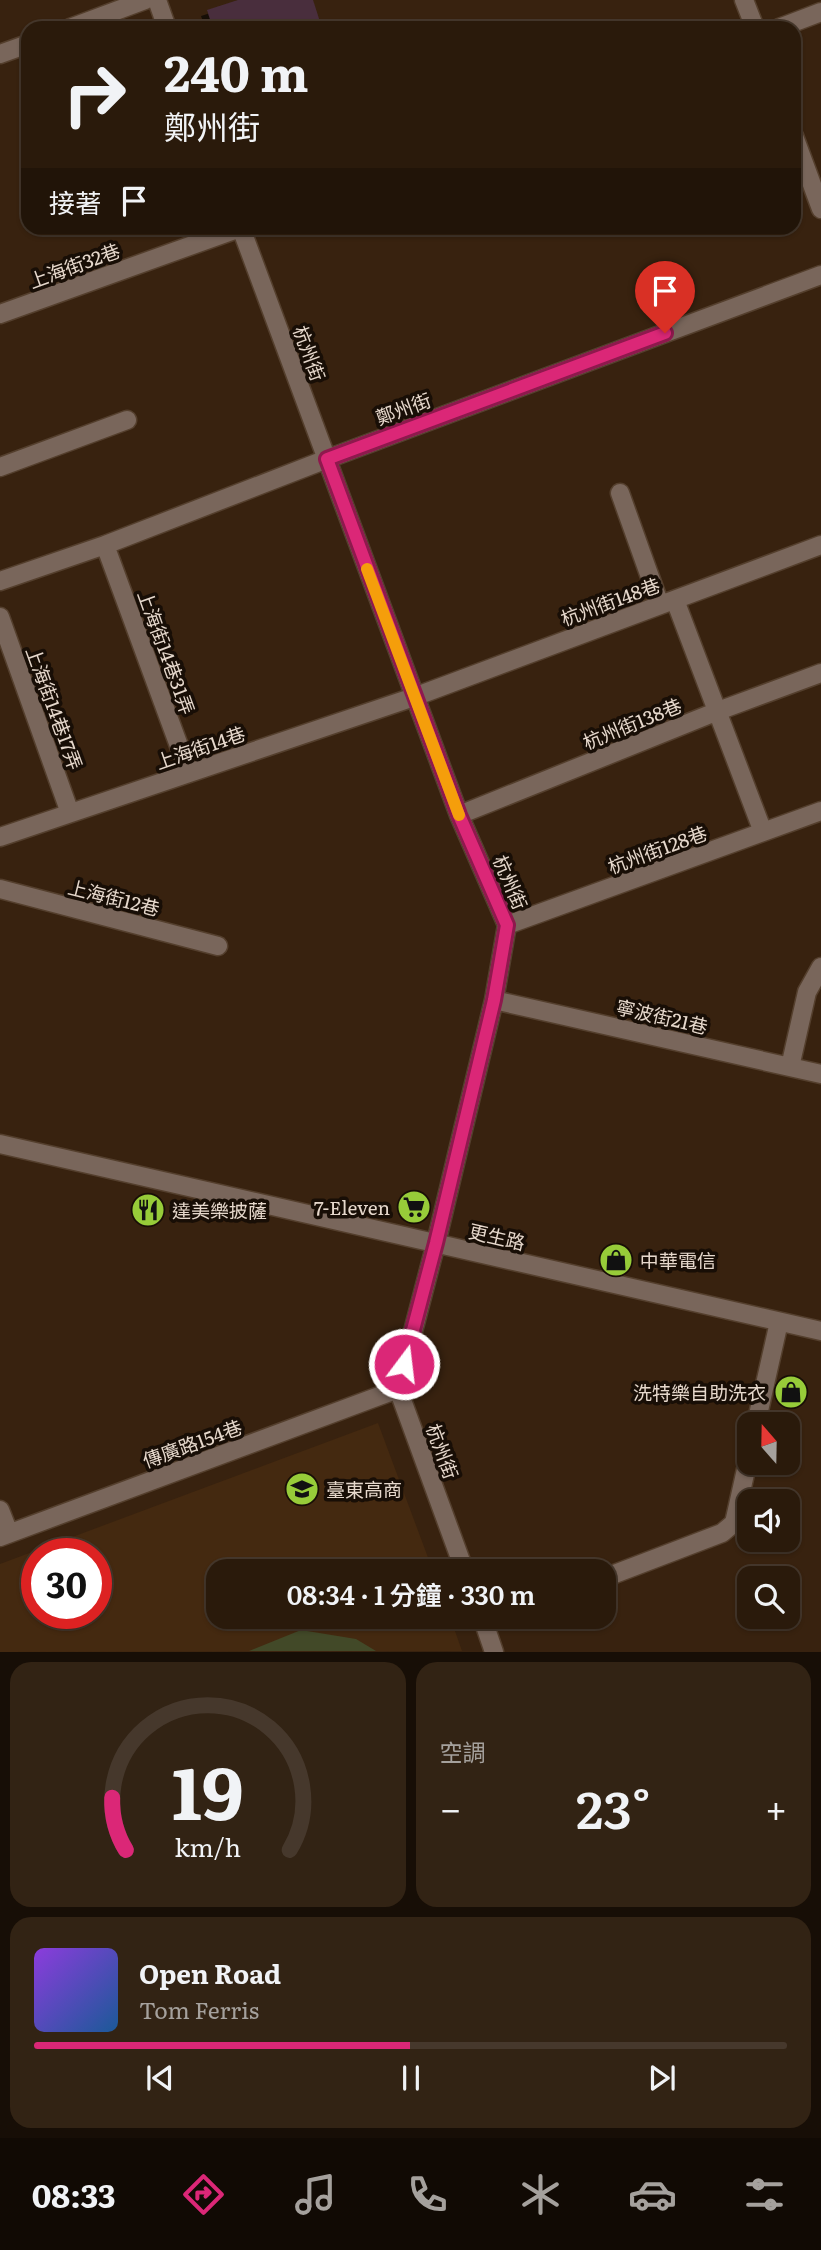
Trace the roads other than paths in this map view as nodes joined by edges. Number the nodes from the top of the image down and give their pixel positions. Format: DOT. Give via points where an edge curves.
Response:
graph roads {
  1 [pos="145,0"];
  2 [pos="157,0"];
  3 [pos="744,0"];
  4 [pos="821,12"];
  5 [pos="89,21"];
  6 [pos="164,21"];
  7 [pos="752,21"];
  8 [pos="797,21"];
  9 [pos="21,46"];
  10 [pos="0,53"];
  11 [pos="801,155"];
  12 [pos="821,209"];
  13 [pos="221,235"];
  14 [pos="244,235"];
  15 [pos="821,275"];
  16 [pos="0,314"];
  17 [pos="127,420"];
  18 [pos="327,459"];
  19 [pos="0,467"];
  20 [pos="620,493"];
  21 [pos="106,545"];
  22 [pos="821,545"];
  23 [pos="0,581"];
  24 [pos="668,602"];
  25 [pos="0,617"];
  26 [pos="821,673"];
  27 [pos="414,697"];
  28 [pos="718,711"];
  29 [pos="189,773"];
  30 [pos="821,811"];
  31 [pos="70,813"];
  32 [pos="459,815"];
  33 [pos="763,832"];
  34 [pos="0,837"];
  35 [pos="0,889"];
  36 [pos="507,925"];
  37 [pos="218,946"];
  38 [pos="821,967"];
  39 [pos="494,1000"];
  40 [pos="790,1067"];
  41 [pos="821,1074"];
  42 [pos="0,1144"];
  43 [pos="436,1243"];
  44 [pos="779,1322"];
  45 [pos="821,1331"];
  46 [pos="398,1389"];
  47 [pos="759,1412"];
  48 [pos="745,1475"];
  49 [pos="0,1510"];
  50 [pos="5,1535"];
  51 [pos="460,1559"];
  52 [pos="616,1573"];
  53 [pos="486,1629"];
  54 [pos="494,1651"];
  1 -- 5 [label="street"];
  2 -- 6 [label="street"];
  3 -- 7 [label="street"];
  4 -- 8 [label="street"];
  9 -- 10 [label="street"];
  11 -- 12 [label="street"];
  13 -- 16 [label="street, 上海街32巷"];
  14 -- 18 [label="street, 杭州街"];
  15 -- 18 [label="street, 鄭州街"];
  17 -- 19 [label="street"];
  18 -- 21 [label="street, 鄭州街"];
  18 -- 27 [label="street, 杭州街"];
  20 -- 24 [label="street"];
  21 -- 23 [label="street, 鄭州街"];
  21 -- 29 [label="street, 上海街14巷31弄"];
  22 -- 24 [label="street, 杭州街148巷"];
  24 -- 27 [label="street, 杭州街148巷"];
  24 -- 28 [label="street"];
  25 -- 31 [label="street, 上海街14巷17弄"];
  26 -- 28 [label="street, 杭州街138巷"];
  27 -- 29 [label="street, 上海街14巷"];
  27 -- 32 [label="street, 杭州街"];
  28 -- 32 [label="street, 杭州街138巷"];
  28 -- 33 [label="street"];
  29 -- 31 [label="street, 上海街14巷"];
  30 -- 33 [label="street, 杭州街128巷"];
  31 -- 34 [label="street, 上海街14巷"];
  32 -- 36 [label="street, 杭州街"];
  33 -- 36 [label="street, 杭州街128巷"];
  35 -- 37 [label="street, 上海街12巷"];
  36 -- 39 [label="street, 杭州街"];
  38 -- 40 [label="street" via="807,992"];
  39 -- 40 [label="street, 寧波街21巷"];
  39 -- 43 [label="street, 杭州街"];
  40 -- 41 [label="street, 寧波街21巷"];
  42 -- 43 [label="street, 更生路"];
  43 -- 44 [label="street, 更生路"];
  43 -- 46 [label="street, 杭州街"];
  44 -- 45 [label="street, 更生路"];
  44 -- 47 [label="street"];
  46 -- 50 [label="street, 傳廣路154巷"];
  46 -- 51 [label="street, 杭州街"];
  48 -- 52 [label="street" via="734,1522 722,1532"];
  49 -- 50 [label="street"];
  53 -- 54 [label="street"];
}
